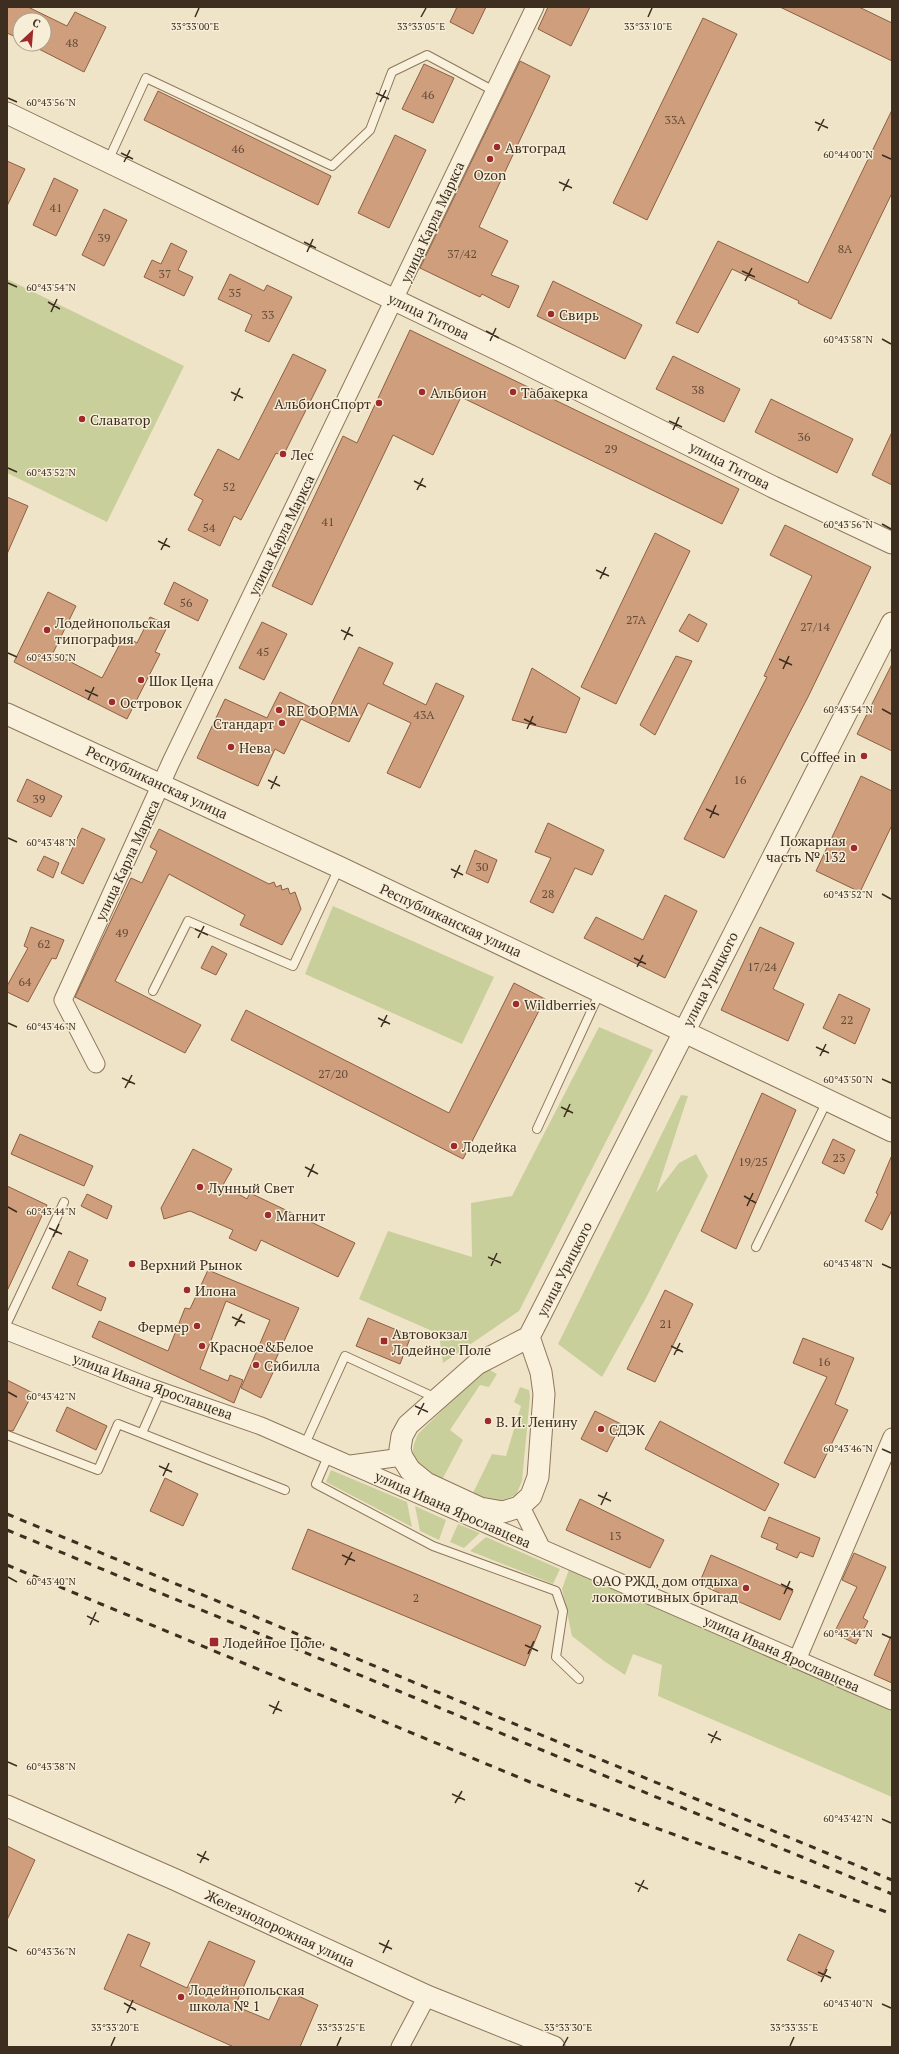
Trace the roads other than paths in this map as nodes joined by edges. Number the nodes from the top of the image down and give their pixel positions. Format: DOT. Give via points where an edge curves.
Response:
graph roads {
  1 [pos="535,7"];
  2 [pos="494,91"];
  3 [pos="7,113"];
  4 [pos="108,161"];
  5 [pos="395,300"];
  6 [pos="892,543"];
  7 [pos="892,623"];
  8 [pos="7,714"];
  9 [pos="162,784"];
  10 [pos="339,867"];
  11 [pos="153,991"];
  12 [pos="600,991"];
  13 [pos="683,1032"];
  14 [pos="96,1064"];
  15 [pos="827,1101"];
  16 [pos="537,1129"];
  17 [pos="892,1131"];
  18 [pos="64,1202"];
  19 [pos="756,1247"];
  20 [pos="7,1323"];
  21 [pos="7,1331"];
  22 [pos="529,1337"];
  23 [pos="162,1390"];
  24 [pos="437,1398"];
  25 [pos="142,1433"];
  26 [pos="7,1435"];
  27 [pos="892,1437"];
  28 [pos="306,1444"];
  29 [pos="329,1454"];
  30 [pos="402,1457"];
  31 [pos="351,1464"];
  32 [pos="285,1490"];
  33 [pos="520,1505"];
  34 [pos="541,1547"];
  35 [pos="797,1660"];
  36 [pos="579,1679"];
  37 [pos="892,1701"];
  38 [pos="7,1806"];
  39 [pos="427,1996"];
  40 [pos="400,2047"];
  41 [pos="554,2047"];
  1 -- 2 [label="street, улица Карла Маркса"];
  2 -- 4 [label="lane" via="427,55 392,72 370,130 332,166 146,78"];
  2 -- 5 [label="street, улица Карла Маркса"];
  3 -- 4 [label="street, улица Титова"];
  4 -- 5 [label="street, улица Титова"];
  5 -- 6 [label="street, улица Титова"];
  5 -- 9 [label="street, улица Карла Маркса"];
  7 -- 13 [label="street, улица Урицкого"];
  8 -- 9 [label="street, Республиканская улица"];
  9 -- 10 [label="street, Республиканская улица"];
  9 -- 14 [label="street, улица Карла Маркса" via="63,1000"];
  10 -- 11 [label="lane" via="293,966 188,921"];
  10 -- 12 [label="street, Республиканская улица"];
  12 -- 13 [label="street, Республиканская улица"];
  12 -- 16 [label="lane"];
  13 -- 15 [label="street, Республиканская улица"];
  13 -- 22 [label="street, улица Урицкого"];
  15 -- 17 [label="street, Республиканская улица"];
  15 -- 19 [label="lane"];
  18 -- 20 [label="lane"];
  21 -- 23 [label="street, улица Ивана Ярославцева"];
  22 -- 24 [label="street" via="477,1364"];
  22 -- 33 [label="street" via="541,1372 544,1394 538,1477 531,1496"];
  23 -- 25 [label="lane"];
  23 -- 28 [label="street, улица Ивана Ярославцева"];
  24 -- 28 [label="lane" via="345,1356"];
  24 -- 30 [label="street" via="408,1425 402,1436"];
  25 -- 26 [label="lane" via="118,1424 98,1470"];
  25 -- 32 [label="lane"];
  27 -- 35 [label="street"];
  28 -- 29 [label="street, улица Ивана Ярославцева"];
  29 -- 31 [label="street, улица Ивана Ярославцева"];
  29 -- 36 [label="lane" via="316,1484 433,1546 556,1591 563,1611 556,1657"];
  30 -- 31 [label="street"];
  30 -- 33 [label="street" via="410,1470 426,1483 480,1508 503,1512"];
  31 -- 34 [label="street, улица Ивана Ярославцева"];
  33 -- 34 [label="street"];
  34 -- 35 [label="street, улица Ивана Ярославцева"];
  35 -- 37 [label="street, улица Ивана Ярославцева"];
  38 -- 39 [label="street, Железнодорожная улица" via="176,1880"];
  39 -- 40 [label="street"];
  39 -- 41 [label="street, Железнодорожная улица"];
}
